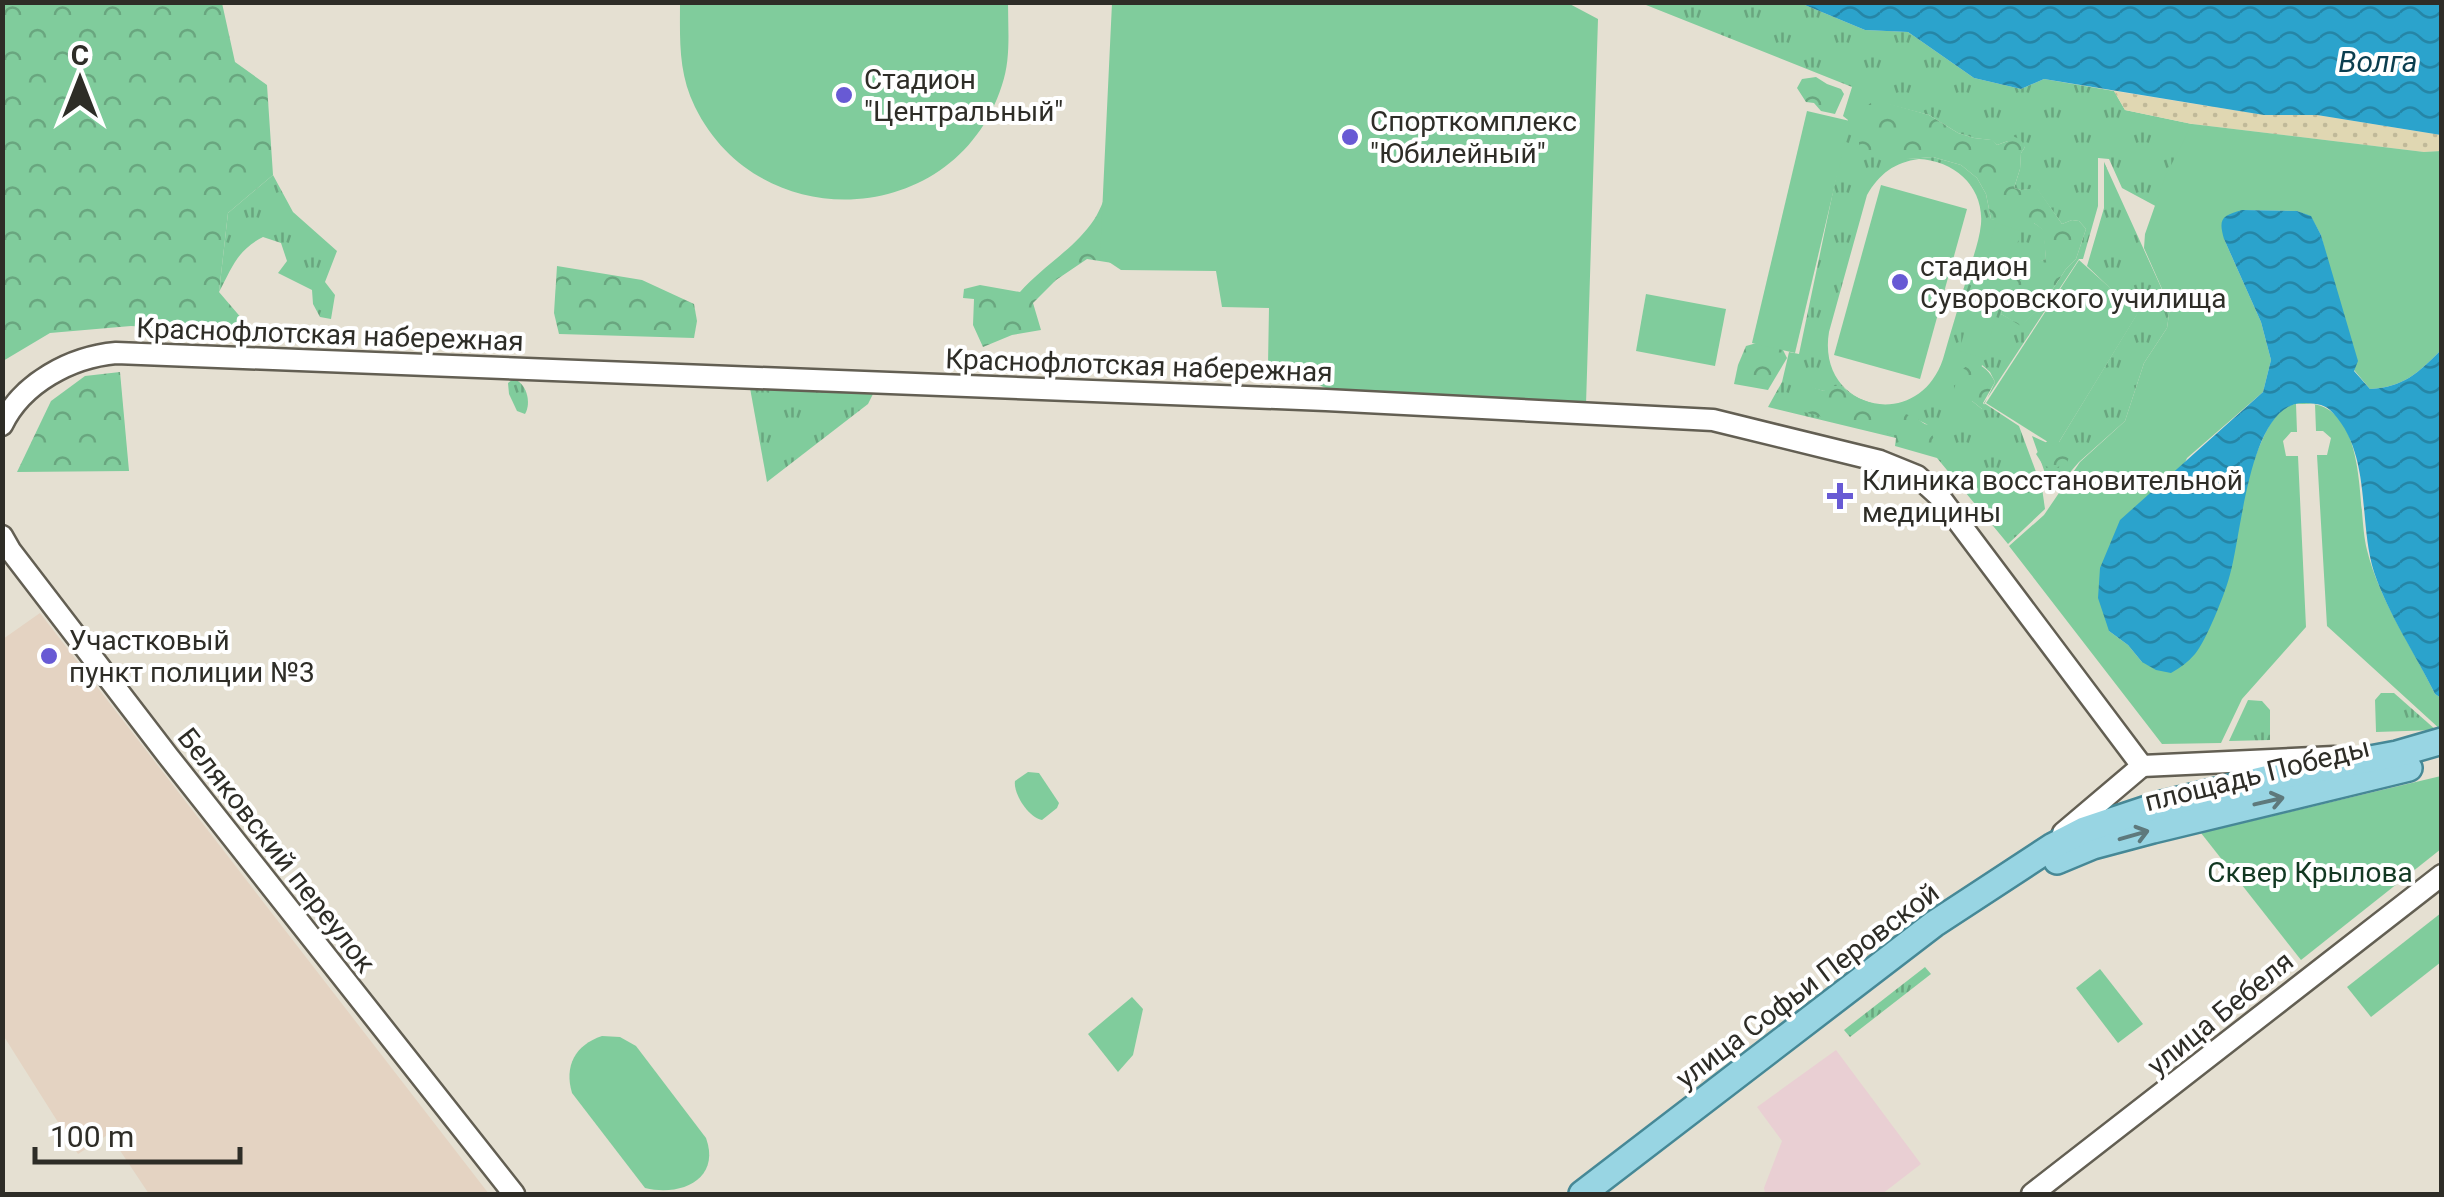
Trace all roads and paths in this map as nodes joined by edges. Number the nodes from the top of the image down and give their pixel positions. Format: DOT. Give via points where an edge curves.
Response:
graph roads {
  1 [pos="4,422"];
  2 [pos="2,536"];
  3 [pos="2442,741"];
  4 [pos="2397,754"];
  5 [pos="2442,758"];
  6 [pos="2142,766"];
  7 [pos="2187,798"];
  8 [pos="2174,824"];
  9 [pos="2081,841"];
  10 [pos="2038,854"];
  11 [pos="2442,875"];
  12 [pos="514,1194"];
  13 [pos="1582,1194"];
  14 [pos="1602,1194"];
  15 [pos="2032,1194"];
  1 -- 6 [label="street, Краснофлотская набережная" via="44,378 116,353 1713,420 1866,456 1928,484"];
  2 -- 12 [label="street, Беляковский переулок"];
  3 -- 4 [label="main road, площадь Победы"];
  4 -- 6 [label="street, площадь Победы"];
  4 -- 7 [label="main road, площадь Победы"];
  8 -- 5 [label="main road, площадь Победы, one-way"];
  6 -- 10 [label="street"];
  7 -- 8 [label="main road"];
  7 -- 9 [label="main road, площадь Победы" via="2134,812"];
  9 -- 8 [label="main road, площадь Победы, one-way"];
  9 -- 10 [label="main road, улица Софьи Перовской"];
  9 -- 14 [label="main road, улица Софьи Перовской" via="1957,922"];
  10 -- 13 [label="main road, улица Софьи Перовской" via="1934,924"];
  11 -- 15 [label="street, улица Бебеля"];
}
